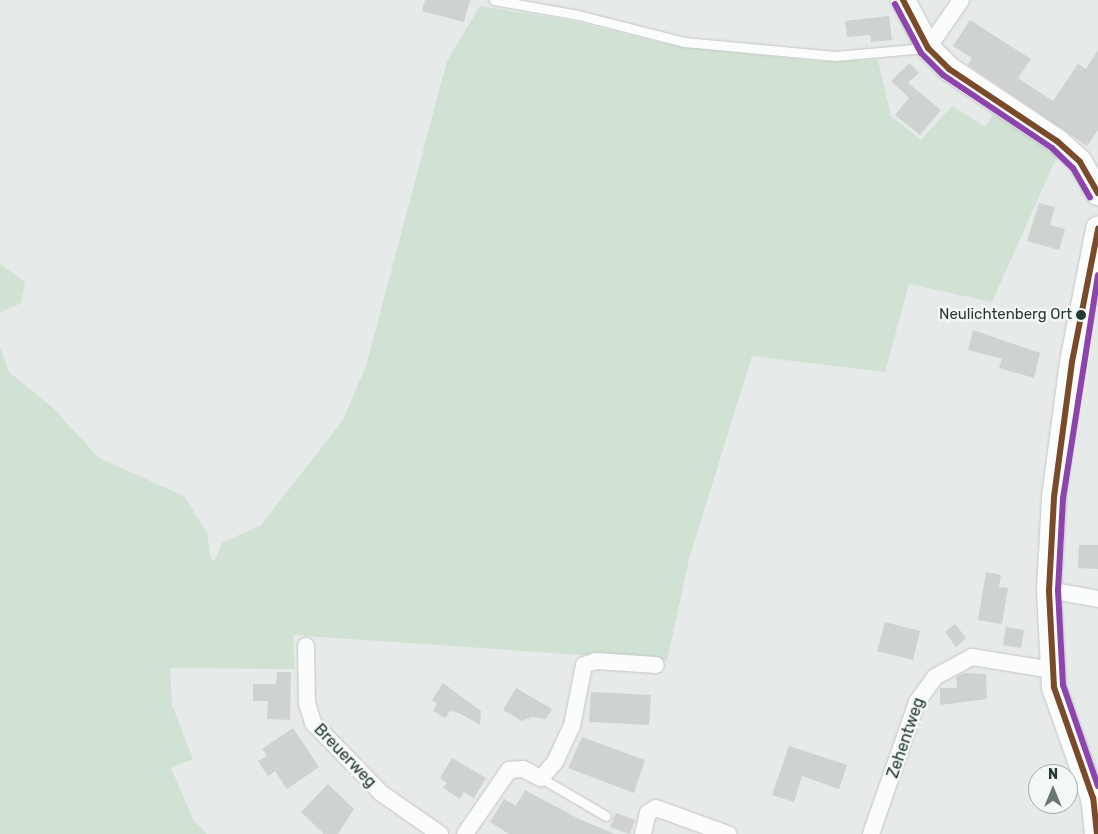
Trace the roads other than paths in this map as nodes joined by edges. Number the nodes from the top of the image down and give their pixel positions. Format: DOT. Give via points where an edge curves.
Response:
graph roads {
  1 [pos="494,0"];
  2 [pos="903,0"];
  3 [pos="961,0"];
  4 [pos="928,48"];
  5 [pos="1098,187"];
  6 [pos="1098,229"];
  7 [pos="1048,590"];
  8 [pos="1098,599"];
  9 [pos="306,646"];
  10 [pos="656,665"];
  11 [pos="1052,670"];
  12 [pos="542,778"];
  13 [pos="606,816"];
  14 [pos="440,834"];
  15 [pos="465,834"];
  16 [pos="643,834"];
  17 [pos="728,834"];
  18 [pos="870,834"];
  19 [pos="1098,834"];
  1 -- 4 [label="lane" via="578,15 684,42 836,56"];
  2 -- 4 [label="main road"];
  3 -- 4 [label="street"];
  4 -- 5 [label="main road" via="949,69 1056,142"];
  6 -- 7 [label="main road" via="1072,362 1054,497"];
  7 -- 8 [label="street"];
  7 -- 11 [label="main road"];
  9 -- 14 [label="street, Breuerweg" via="307,711 313,723 381,792"];
  10 -- 12 [label="street" via="596,661 584,665 567,740"];
  11 -- 18 [label="street, Zehentweg" via="972,657 934,677 917,702"];
  11 -- 19 [label="main road" via="1093,798"];
  12 -- 13 [label="lane"];
  12 -- 15 [label="street" via="523,769 509,770"];
  16 -- 17 [label="street" via="648,813 656,808"];
}
